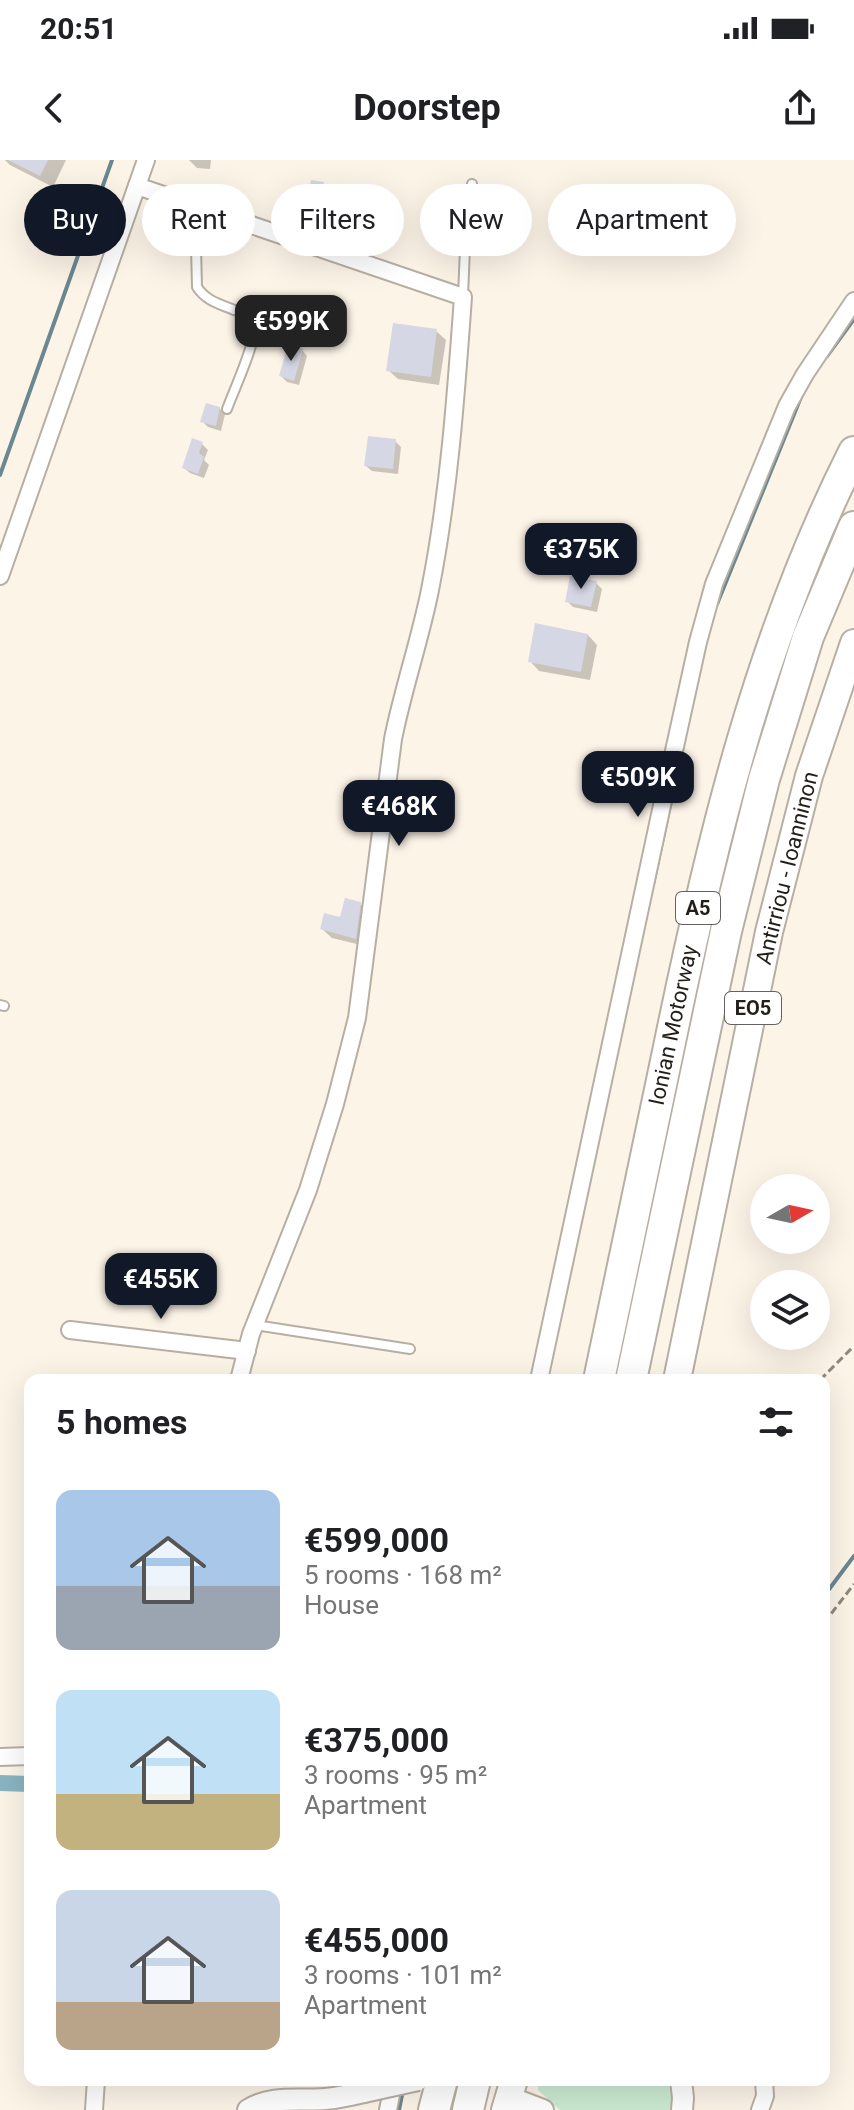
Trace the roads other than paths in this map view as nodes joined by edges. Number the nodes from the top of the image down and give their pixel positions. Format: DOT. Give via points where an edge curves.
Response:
graph roads {
  1 [pos="146,160"];
  2 [pos="137,186"];
  3 [pos="142,188"];
  4 [pos="255,226"];
  5 [pos="196,256"];
  6 [pos="465,256"];
  7 [pos="463,297"];
  8 [pos="854,301"];
  9 [pos="227,409"];
  10 [pos="854,452"];
  11 [pos="854,527"];
  12 [pos="0,576"];
  13 [pos="854,643"];
  14 [pos="255,1325"];
  15 [pos="70,1330"];
  16 [pos="410,1349"];
  17 [pos="247,1351"];
  18 [pos="241,1374"];
  19 [pos="540,1374"];
  20 [pos="600,1374"];
  21 [pos="632,1374"];
  22 [pos="678,1374"];
  23 [pos="24,1756"];
  24 [pos="0,1757"];
  25 [pos="96,2086"];
  26 [pos="391,2086"];
  27 [pos="393,2086"];
  28 [pos="440,2086"];
  29 [pos="474,2086"];
  30 [pos="682,2086"];
  31 [pos="764,2086"];
  32 [pos="509,2096"];
  33 [pos="94,2110"];
  34 [pos="248,2110"];
  35 [pos="388,2110"];
  36 [pos="434,2110"];
  37 [pos="468,2110"];
  38 [pos="543,2110"];
  39 [pos="682,2110"];
  40 [pos="760,2110"];
  1 -- 2 [label="street"];
  2 -- 3 [label="street"];
  2 -- 12 [label="street"];
  4 -- 7 [label="street"];
  5 -- 9 [label="lane" via="197,287 203,295 253,321 252,344"];
  6 -- 7 [label="lane"];
  7 -- 14 [label="street" via="444,499 430,592 393,739 357,1018 308,1190"];
  8 -- 19 [label="street" via="787,406 714,584"];
  10 -- 20 [label="highway, Ionian Motorway / Α5" via="780,622 733,769 695,921"];
  11 -- 21 [label="highway, Ionian Motorway / Α5" via="808,637 764,779 726,931"];
  13 -- 22 [label="main road, Antirriou - Ioanninon / ΕΟ5" via="809,776 769,932"];
  14 -- 16 [label="lane"];
  14 -- 17 [label="street"];
  15 -- 17 [label="street"];
  17 -- 18 [label="street"];
  23 -- 24 [label="street"];
  25 -- 33 [label="street"];
  26 -- 34 [label="street, bridge" via="324,2099 267,2102"];
  27 -- 35 [label="street"];
  28 -- 36 [label="highway"];
  29 -- 37 [label="highway"];
  30 -- 39 [label="street"];
  31 -- 40 [label="street"];
  32 -- 38 [label="street"];
}
